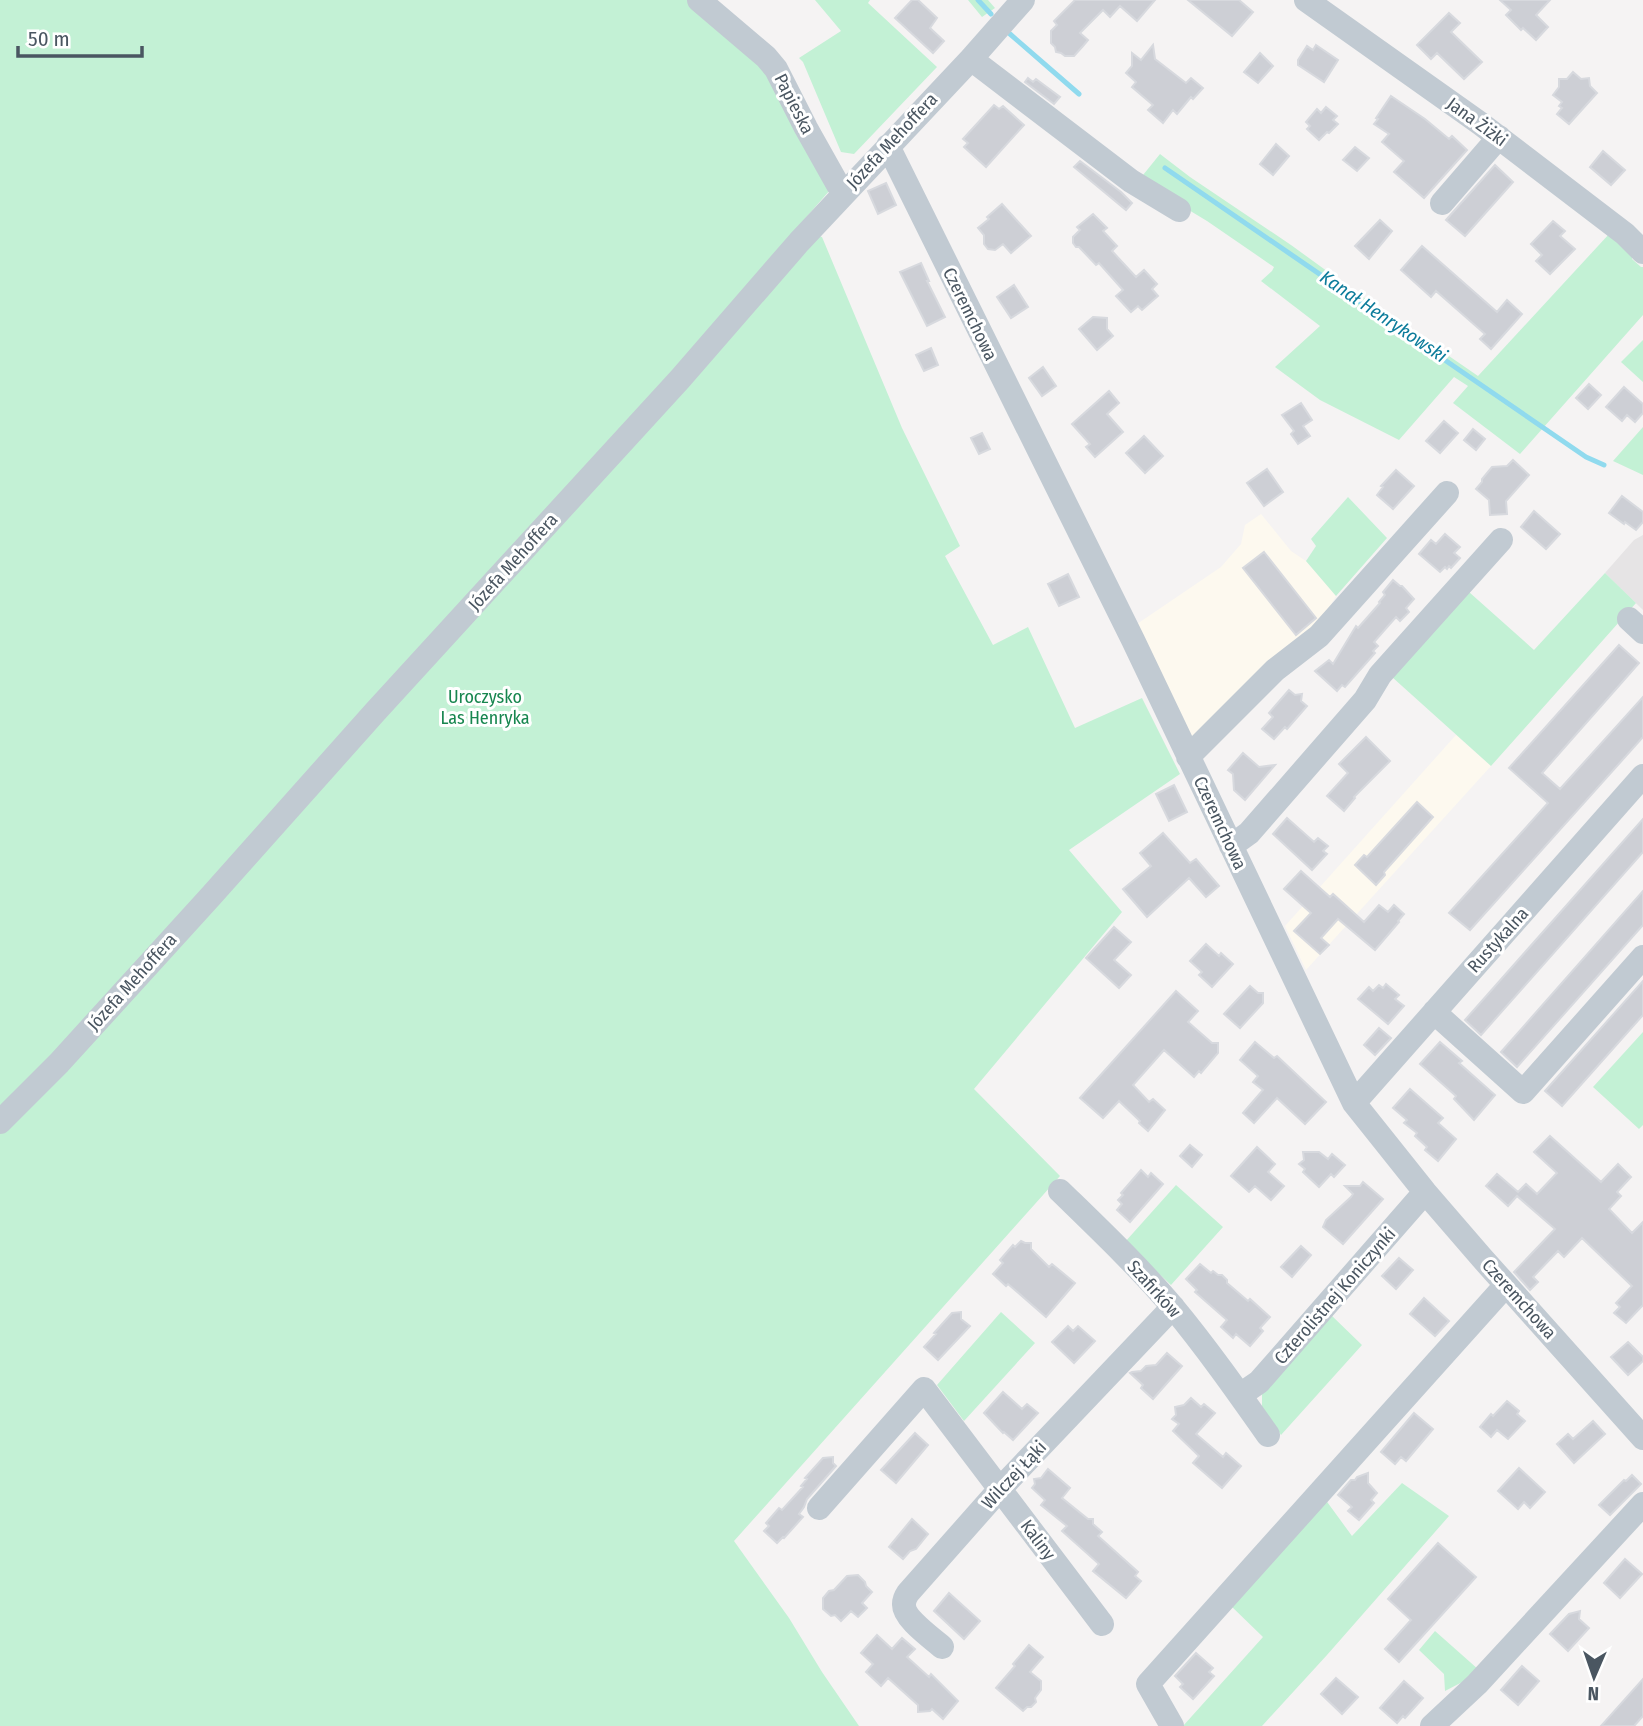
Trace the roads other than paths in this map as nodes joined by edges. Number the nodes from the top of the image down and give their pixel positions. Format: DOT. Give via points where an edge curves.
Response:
graph roads {
  1 [pos="699,0"];
  2 [pos="1023,0"];
  3 [pos="1306,0"];
  4 [pos="971,59"];
  5 [pos="1499,138"];
  6 [pos="888,146"];
  7 [pos="845,192"];
  8 [pos="1442,203"];
  9 [pos="1179,210"];
  10 [pos="1643,252"];
  11 [pos="1447,493"];
  12 [pos="1501,540"];
  13 [pos="1188,757"];
  14 [pos="1643,776"];
  15 [pos="1231,846"];
  16 [pos="1643,957"];
  17 [pos="1434,1012"];
  18 [pos="1354,1103"];
  19 [pos="0,1122"];
  20 [pos="1060,1191"];
  21 [pos="1425,1192"];
  22 [pos="1506,1285"];
  23 [pos="1173,1307"];
  24 [pos="1240,1395"];
  25 [pos="1268,1435"];
  26 [pos="1643,1438"];
  27 [pos="1000,1489"];
  28 [pos="1643,1504"];
  29 [pos="819,1508"];
  30 [pos="1102,1624"];
  31 [pos="942,1647"];
  32 [pos="1172,1726"];
  33 [pos="1432,1726"];
  1 -- 7 [label="street, Papieska" via="776,69"];
  2 -- 4 [label="street, Józefa Mehoffera"];
  3 -- 5 [label="street, Jana Żiżki"];
  4 -- 6 [label="street, Józefa Mehoffera"];
  4 -- 9 [label="street" via="1131,181"];
  5 -- 8 [label="street"];
  5 -- 10 [label="street, Jana Żiżki"];
  6 -- 7 [label="street, Józefa Mehoffera"];
  6 -- 13 [label="street, Czeremchowa"];
  7 -- 19 [label="street, Józefa Mehoffera" via="680,380 59,1063"];
  11 -- 13 [label="street" via="1319,636 1275,670"];
  12 -- 15 [label="street" via="1380,675 1365,700 1249,833"];
  13 -- 15 [label="street, Czeremchowa"];
  14 -- 17 [label="street, Rustykalna"];
  15 -- 18 [label="street, Czeremchowa"];
  16 -- 17 [label="street" via="1523,1092"];
  17 -- 18 [label="street, Rustykalna"];
  18 -- 21 [label="street, Czeremchowa"];
  20 -- 23 [label="street, Szafirków"];
  21 -- 22 [label="street, Czeremchowa"];
  21 -- 24 [label="street, Czterolistnej Koniczynki" via="1259,1382"];
  22 -- 26 [label="street, Czeremchowa"];
  22 -- 32 [label="street" via="1148,1684"];
  23 -- 24 [label="street, Szafirków"];
  23 -- 27 [label="street, Wilczej Łąki"];
  24 -- 25 [label="street, Szafirków"];
  27 -- 29 [label="street, Kaliny" via="924,1388"];
  27 -- 30 [label="street, Kaliny"];
  27 -- 31 [label="street, Wilczej Łąki" via="903,1602 912,1621"];
  28 -- 33 [label="street" via="1477,1684"];
}
